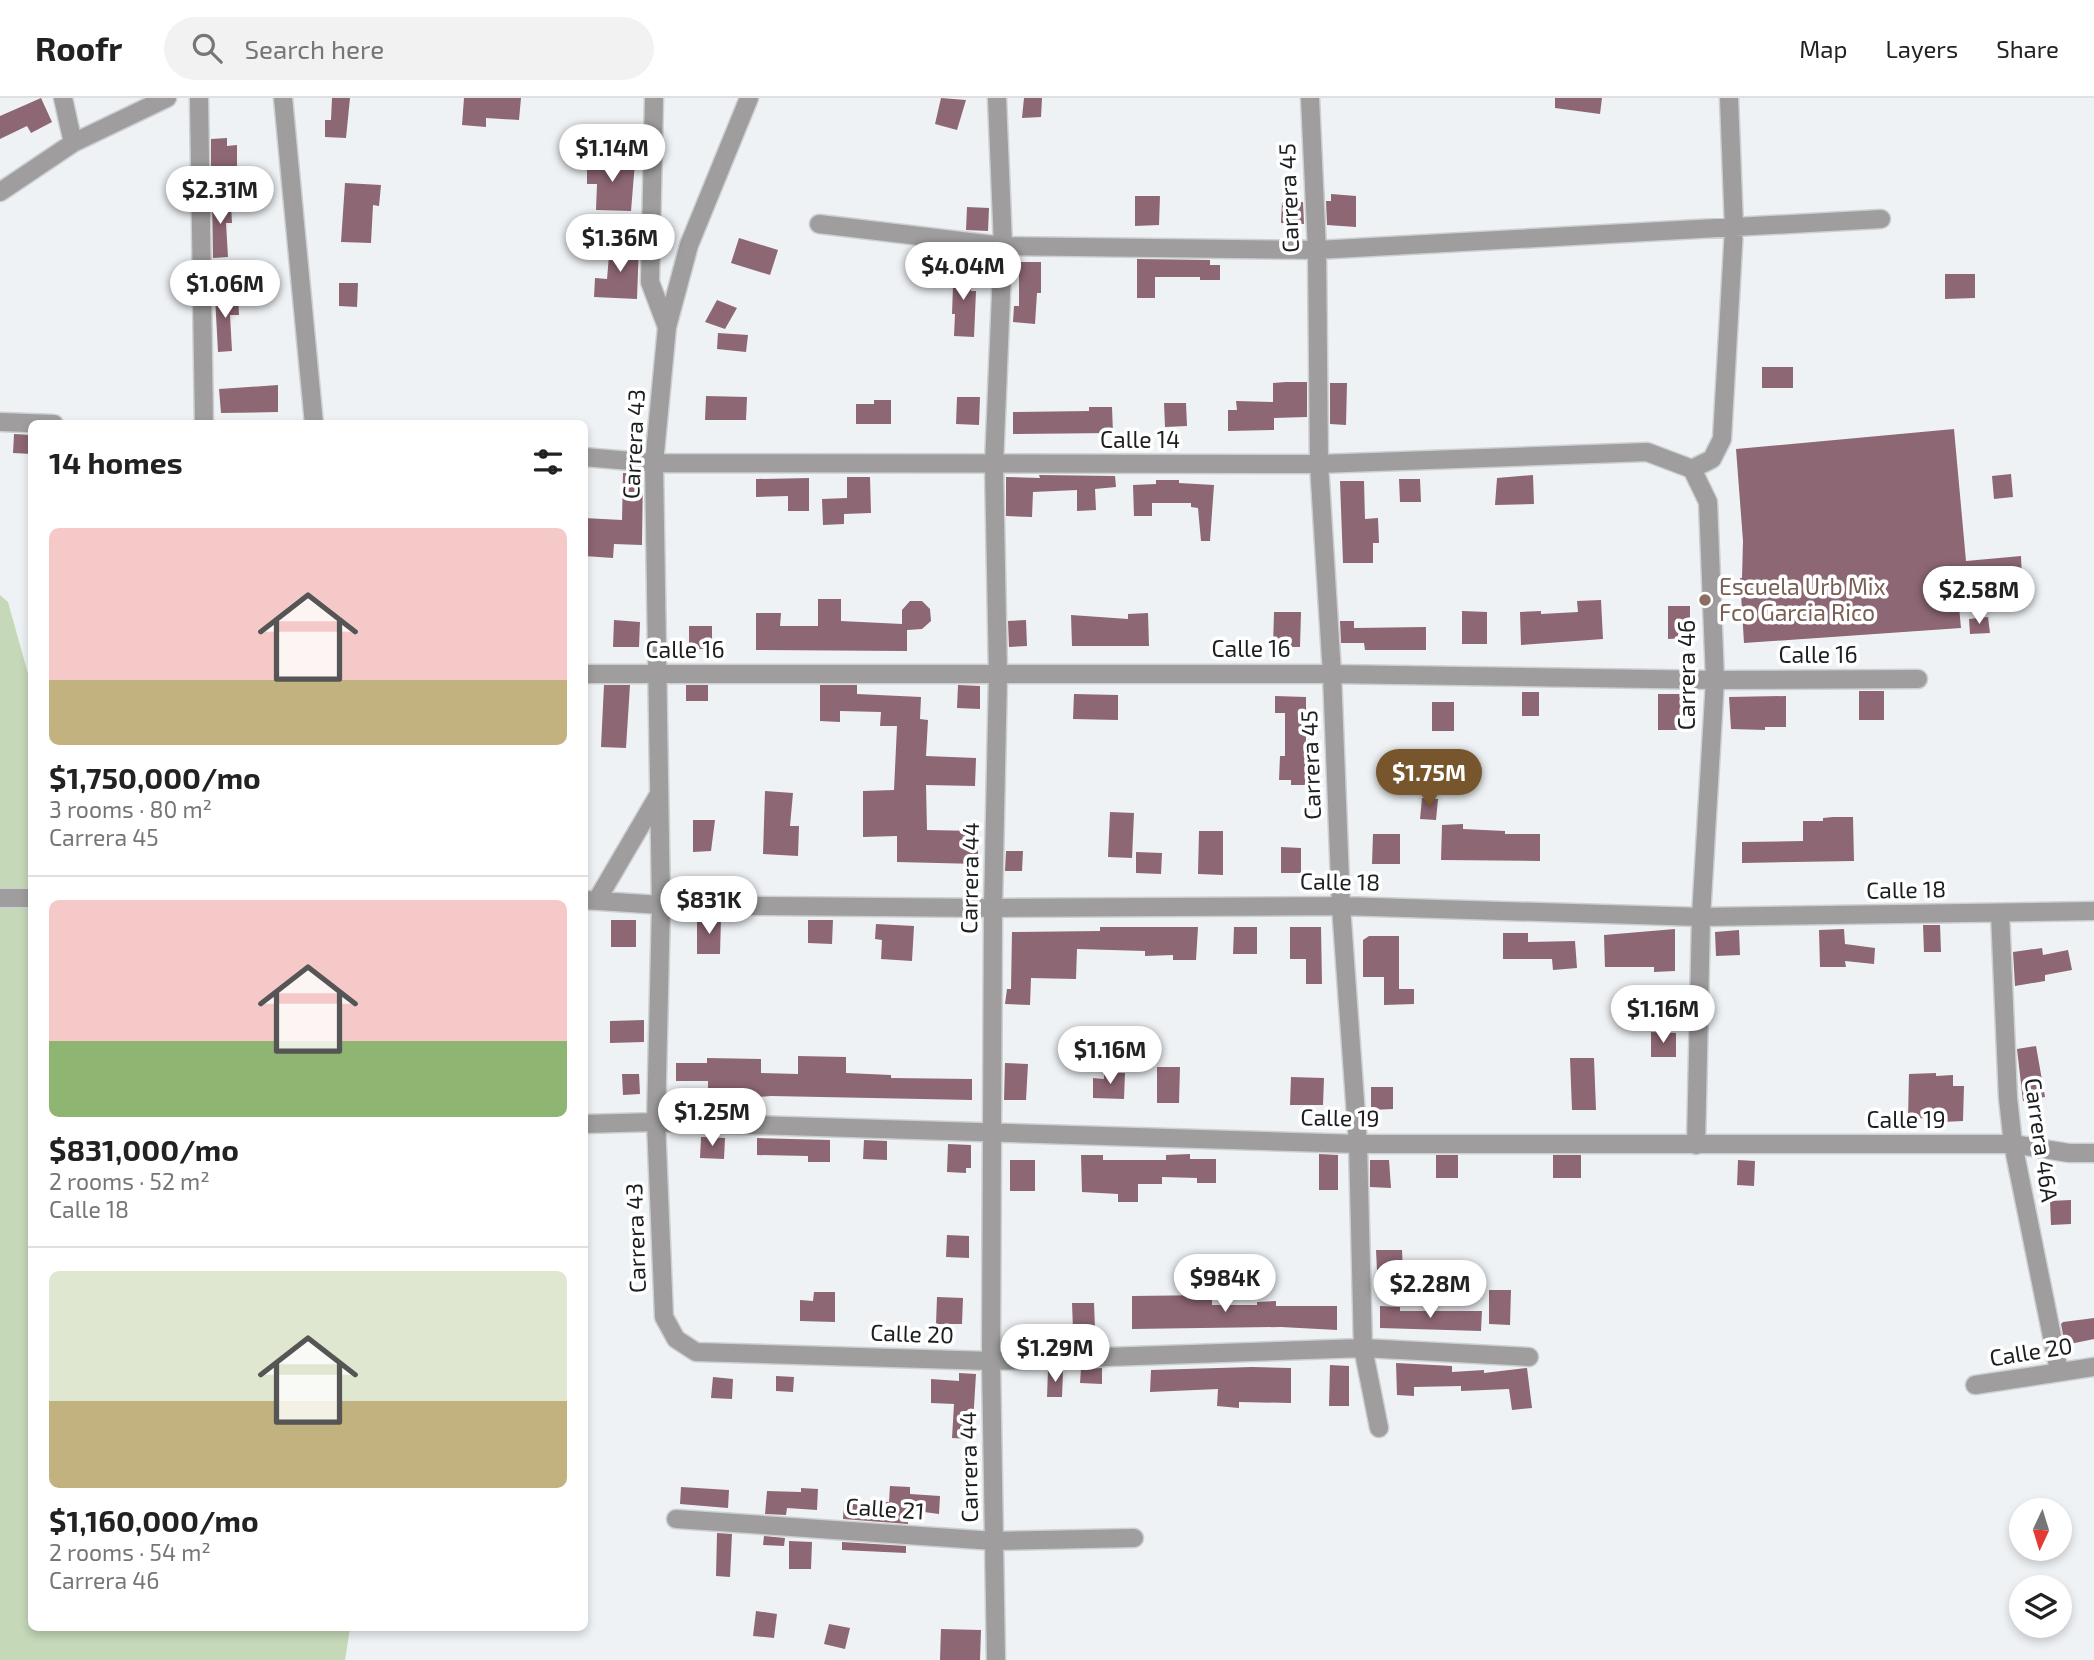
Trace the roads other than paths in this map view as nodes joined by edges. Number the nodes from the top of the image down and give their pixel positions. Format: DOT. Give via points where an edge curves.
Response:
graph roads {
  1 [pos="63,98"];
  2 [pos="167,98"];
  3 [pos="199,98"];
  4 [pos="283,98"];
  5 [pos="654,98"];
  6 [pos="750,98"];
  7 [pos="997,98"];
  8 [pos="1310,98"];
  9 [pos="1729,98"];
  10 [pos="73,143"];
  11 [pos="0,192"];
  12 [pos="1881,219"];
  13 [pos="819,224"];
  14 [pos="1734,228"];
  15 [pos="1003,246"];
  16 [pos="1317,250"];
  17 [pos="667,327"];
  18 [pos="204,420"];
  19 [pos="314,420"];
  20 [pos="0,422"];
  21 [pos="28,423"];
  22 [pos="588,457"];
  23 [pos="654,463"];
  24 [pos="1319,464"];
  25 [pos="994,465"];
  26 [pos="1692,469"];
  27 [pos="588,674"];
  28 [pos="1332,674"];
  29 [pos="656,675"];
  30 [pos="998,675"];
  31 [pos="1919,679"];
  32 [pos="1715,680"];
  33 [pos="658,796"];
  34 [pos="0,898"];
  35 [pos="28,898"];
  36 [pos="591,900"];
  37 [pos="661,905"];
  38 [pos="1341,906"];
  39 [pos="993,908"];
  40 [pos="2094,911"];
  41 [pos="2000,913"];
  42 [pos="1701,917"];
  43 [pos="656,1122"];
  44 [pos="588,1124"];
  45 [pos="994,1132"];
  46 [pos="1358,1144"];
  47 [pos="2013,1144"];
  48 [pos="1696,1145"];
  49 [pos="2094,1153"];
  50 [pos="676,1339"];
  51 [pos="1363,1348"];
  52 [pos="1529,1357"];
  53 [pos="992,1361"];
  54 [pos="2094,1367"];
  55 [pos="2059,1371"];
  56 [pos="1975,1385"];
  57 [pos="1379,1428"];
  58 [pos="676,1519"];
  59 [pos="1134,1538"];
  60 [pos="994,1541"];
  61 [pos="996,1660"];
  1 -- 10 [label="street"];
  2 -- 10 [label="street"];
  3 -- 18 [label="street"];
  4 -- 19 [label="street"];
  5 -- 17 [label="street, Carrera 43" via="650,282"];
  6 -- 17 [label="street" via="689,245"];
  7 -- 15 [label="street, Carrera 44"];
  8 -- 16 [label="street, Carrera 45"];
  9 -- 14 [label="street"];
  10 -- 11 [label="street"];
  12 -- 14 [label="street"];
  13 -- 15 [label="street"];
  14 -- 16 [label="street"];
  14 -- 26 [label="street" via="1721,439 1712,458"];
  15 -- 16 [label="street"];
  15 -- 25 [label="street, Carrera 44"];
  16 -- 24 [label="street, Carrera 45"];
  17 -- 23 [label="street, Carrera 43"];
  20 -- 21 [label="street"];
  22 -- 23 [label="street, Calle 14"];
  23 -- 25 [label="street, Calle 14"];
  23 -- 29 [label="street, Carrera 43"];
  24 -- 25 [label="street, Calle 14"];
  24 -- 26 [label="street, Calle 14" via="1647,452"];
  24 -- 28 [label="street, Carrera 45"];
  25 -- 30 [label="street, Carrera 44"];
  26 -- 32 [label="street, Carrera 46" via="1708,502"];
  27 -- 29 [label="street, Calle 16"];
  28 -- 30 [label="street, Calle 16"];
  28 -- 32 [label="street, Calle 16"];
  28 -- 38 [label="street, Carrera 45"];
  29 -- 30 [label="street, Calle 16"];
  29 -- 33 [label="street, Carrera 43"];
  30 -- 39 [label="street, Carrera 44"];
  31 -- 32 [label="street, Calle 16"];
  32 -- 42 [label="street, Carrera 46"];
  33 -- 36 [label="street"];
  33 -- 37 [label="street, Carrera 43"];
  34 -- 35 [label="street"];
  36 -- 37 [label="street, Calle 18"];
  37 -- 39 [label="street, Calle 18"];
  37 -- 43 [label="street, Carrera 43"];
  38 -- 39 [label="street, Calle 18"];
  38 -- 42 [label="street, Calle 18"];
  38 -- 46 [label="street, Carrera 45"];
  39 -- 45 [label="street, Carrera 44"];
  40 -- 41 [label="street, Calle 18"];
  41 -- 42 [label="street, Calle 18"];
  41 -- 47 [label="street, Carrera 46A"];
  42 -- 48 [label="street, Carrera 46"];
  43 -- 44 [label="street, Calle 19"];
  43 -- 45 [label="street, Calle 19"];
  43 -- 50 [label="street, Carrera 43" via="664,1317"];
  45 -- 46 [label="street, Calle 19"];
  45 -- 53 [label="street, Carrera 44"];
  46 -- 48 [label="street, Calle 19"];
  46 -- 51 [label="street, Carrera 45"];
  47 -- 48 [label="street, Calle 19"];
  47 -- 49 [label="street, Calle 19"];
  47 -- 55 [label="street, Carrera 46A"];
  50 -- 53 [label="street, Calle 20" via="696,1352"];
  51 -- 52 [label="street, Calle 20"];
  51 -- 53 [label="street, Calle 20"];
  51 -- 57 [label="street, Carrera 45"];
  53 -- 60 [label="street, Carrera 44"];
  54 -- 55 [label="street, Calle 20"];
  55 -- 56 [label="street, Calle 20"];
  58 -- 60 [label="street, Calle 21"];
  59 -- 60 [label="street, Calle 21"];
  60 -- 61 [label="street, Carrera 44"];
}
